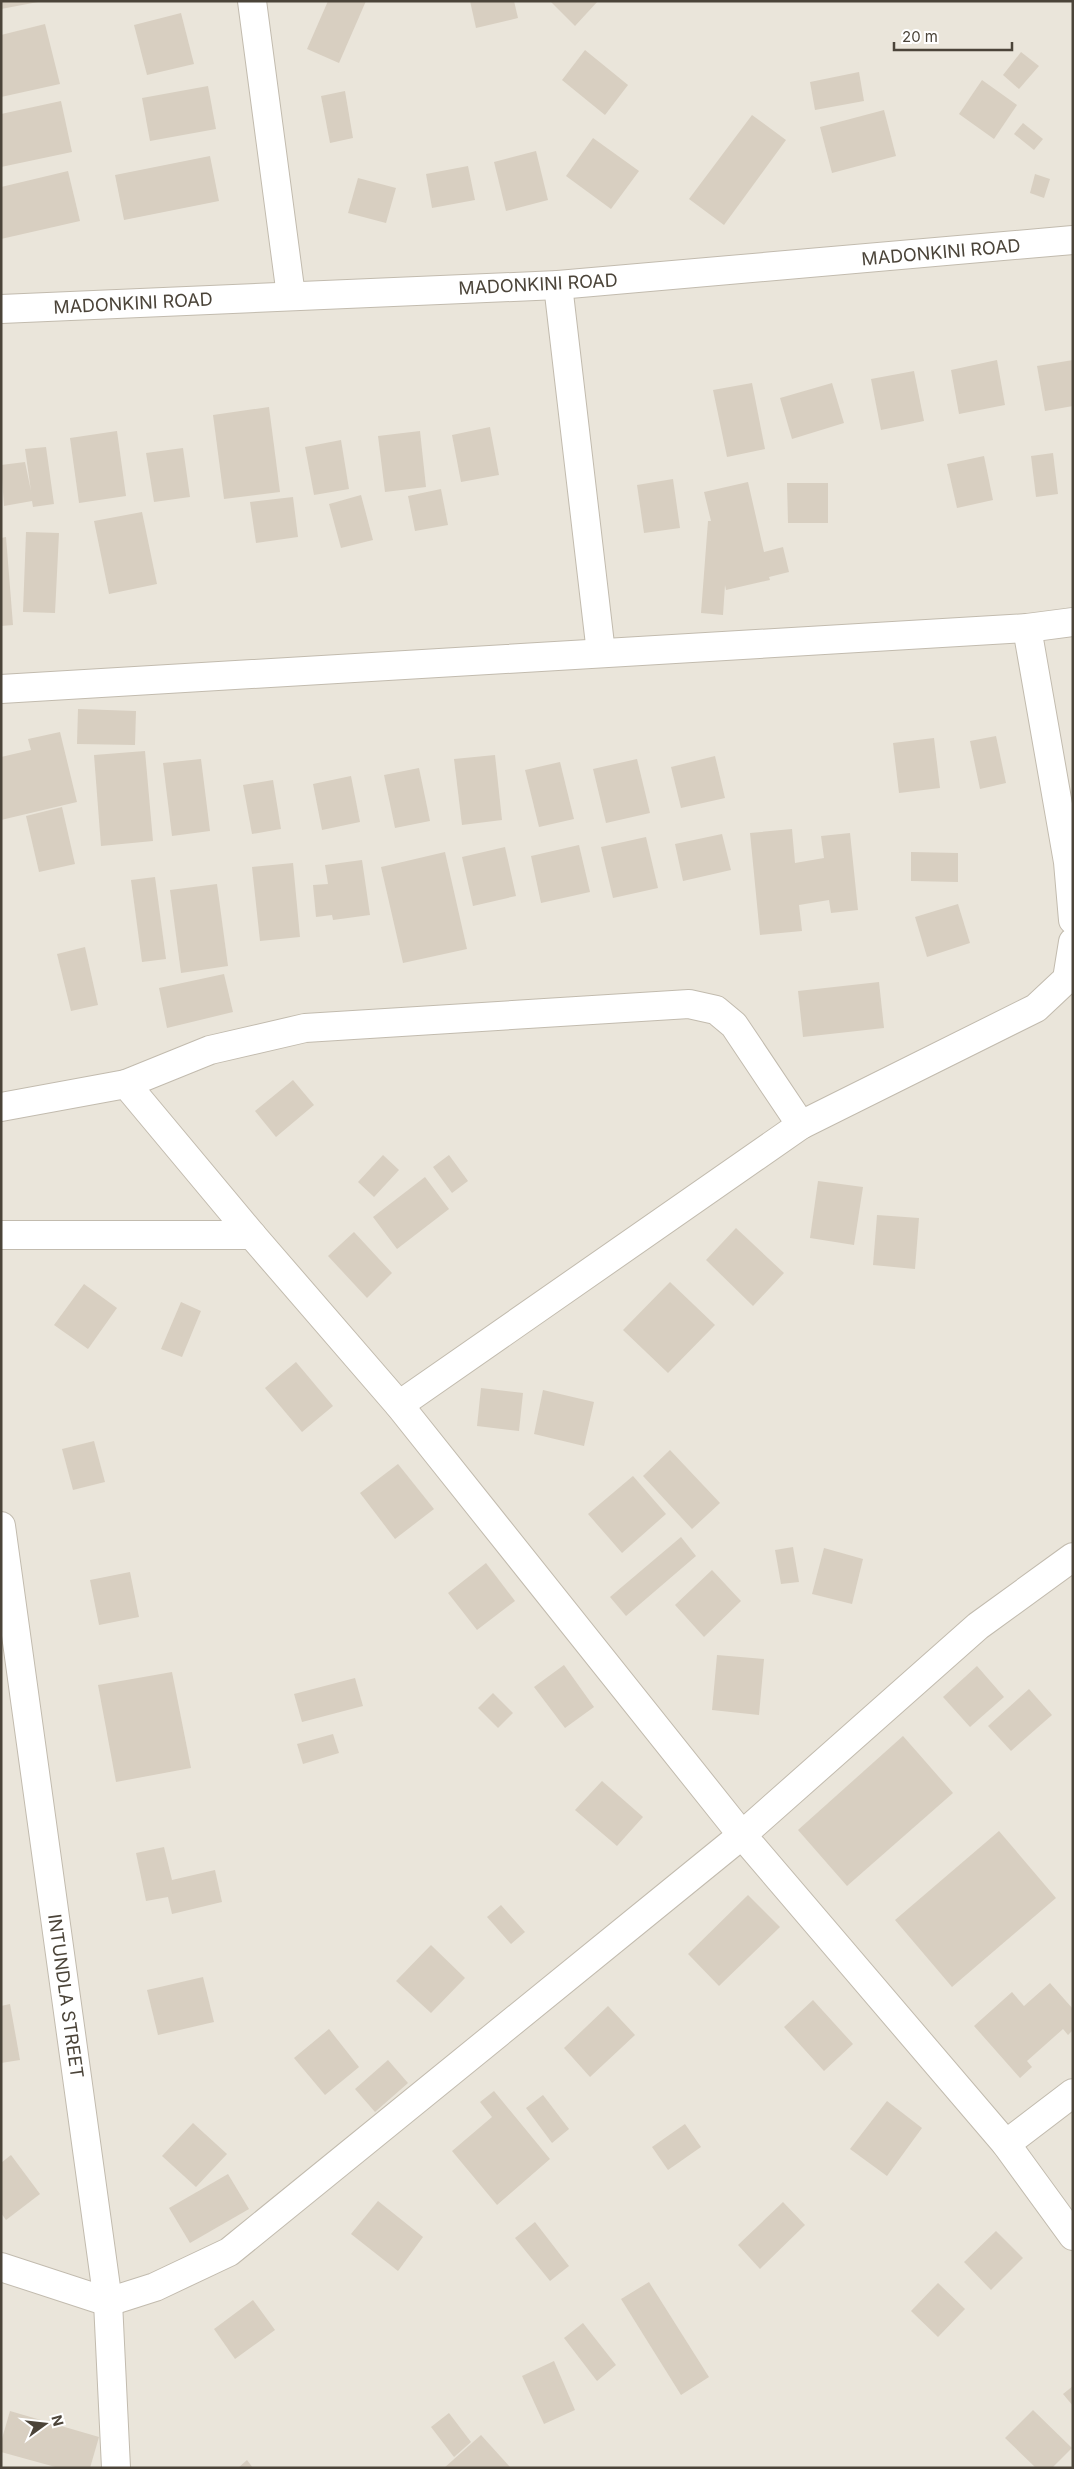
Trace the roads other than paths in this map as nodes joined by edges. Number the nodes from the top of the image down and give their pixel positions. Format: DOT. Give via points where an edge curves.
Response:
graph roads {
  1 [pos="252,1"];
  2 [pos="1073,240"];
  3 [pos="558,285"];
  4 [pos="292,296"];
  5 [pos="1,309"];
  6 [pos="1073,622"];
  7 [pos="1027,628"];
  8 [pos="601,653"];
  9 [pos="1,689"];
  10 [pos="1073,920"];
  11 [pos="1073,942"];
  12 [pos="126,1084"];
  13 [pos="1,1107"];
  14 [pos="801,1125"];
  15 [pos="1,1235"];
  16 [pos="252,1235"];
  17 [pos="399,1405"];
  18 [pos="1,1526"];
  19 [pos="1073,1557"];
  20 [pos="742,1836"];
  21 [pos="1073,2093"];
  22 [pos="1006,2144"];
  23 [pos="1073,2236"];
  24 [pos="1,2266"];
  25 [pos="108,2302"];
  26 [pos="116,2468"];
  1 -- 4 [label="street"];
  2 -- 3 [label="street, MADONKINI ROAD"];
  3 -- 4 [label="street, MADONKINI ROAD"];
  3 -- 8 [label="street"];
  4 -- 5 [label="street, MADONKINI ROAD"];
  6 -- 7 [label="street"];
  7 -- 8 [label="street"];
  7 -- 10 [label="street" via="1068,862"];
  8 -- 9 [label="street"];
  11 -- 14 [label="street" via="1067,979 1036,1008"];
  12 -- 13 [label="street"];
  12 -- 14 [label="street" via="210,1050 305,1028 689,1004 716,1010 734,1025"];
  12 -- 16 [label="street"];
  14 -- 17 [label="street"];
  15 -- 16 [label="street"];
  16 -- 17 [label="street"];
  17 -- 20 [label="street"];
  18 -- 25 [label="street, INTUNDLA STREET"];
  19 -- 20 [label="street" via="978,1626"];
  20 -- 22 [label="street"];
  20 -- 25 [label="street" via="229,2252 155,2287"];
  21 -- 22 [label="street"];
  22 -- 23 [label="street"];
  24 -- 25 [label="street"];
  25 -- 26 [label="street, INTUNDLA STREET"];
}
